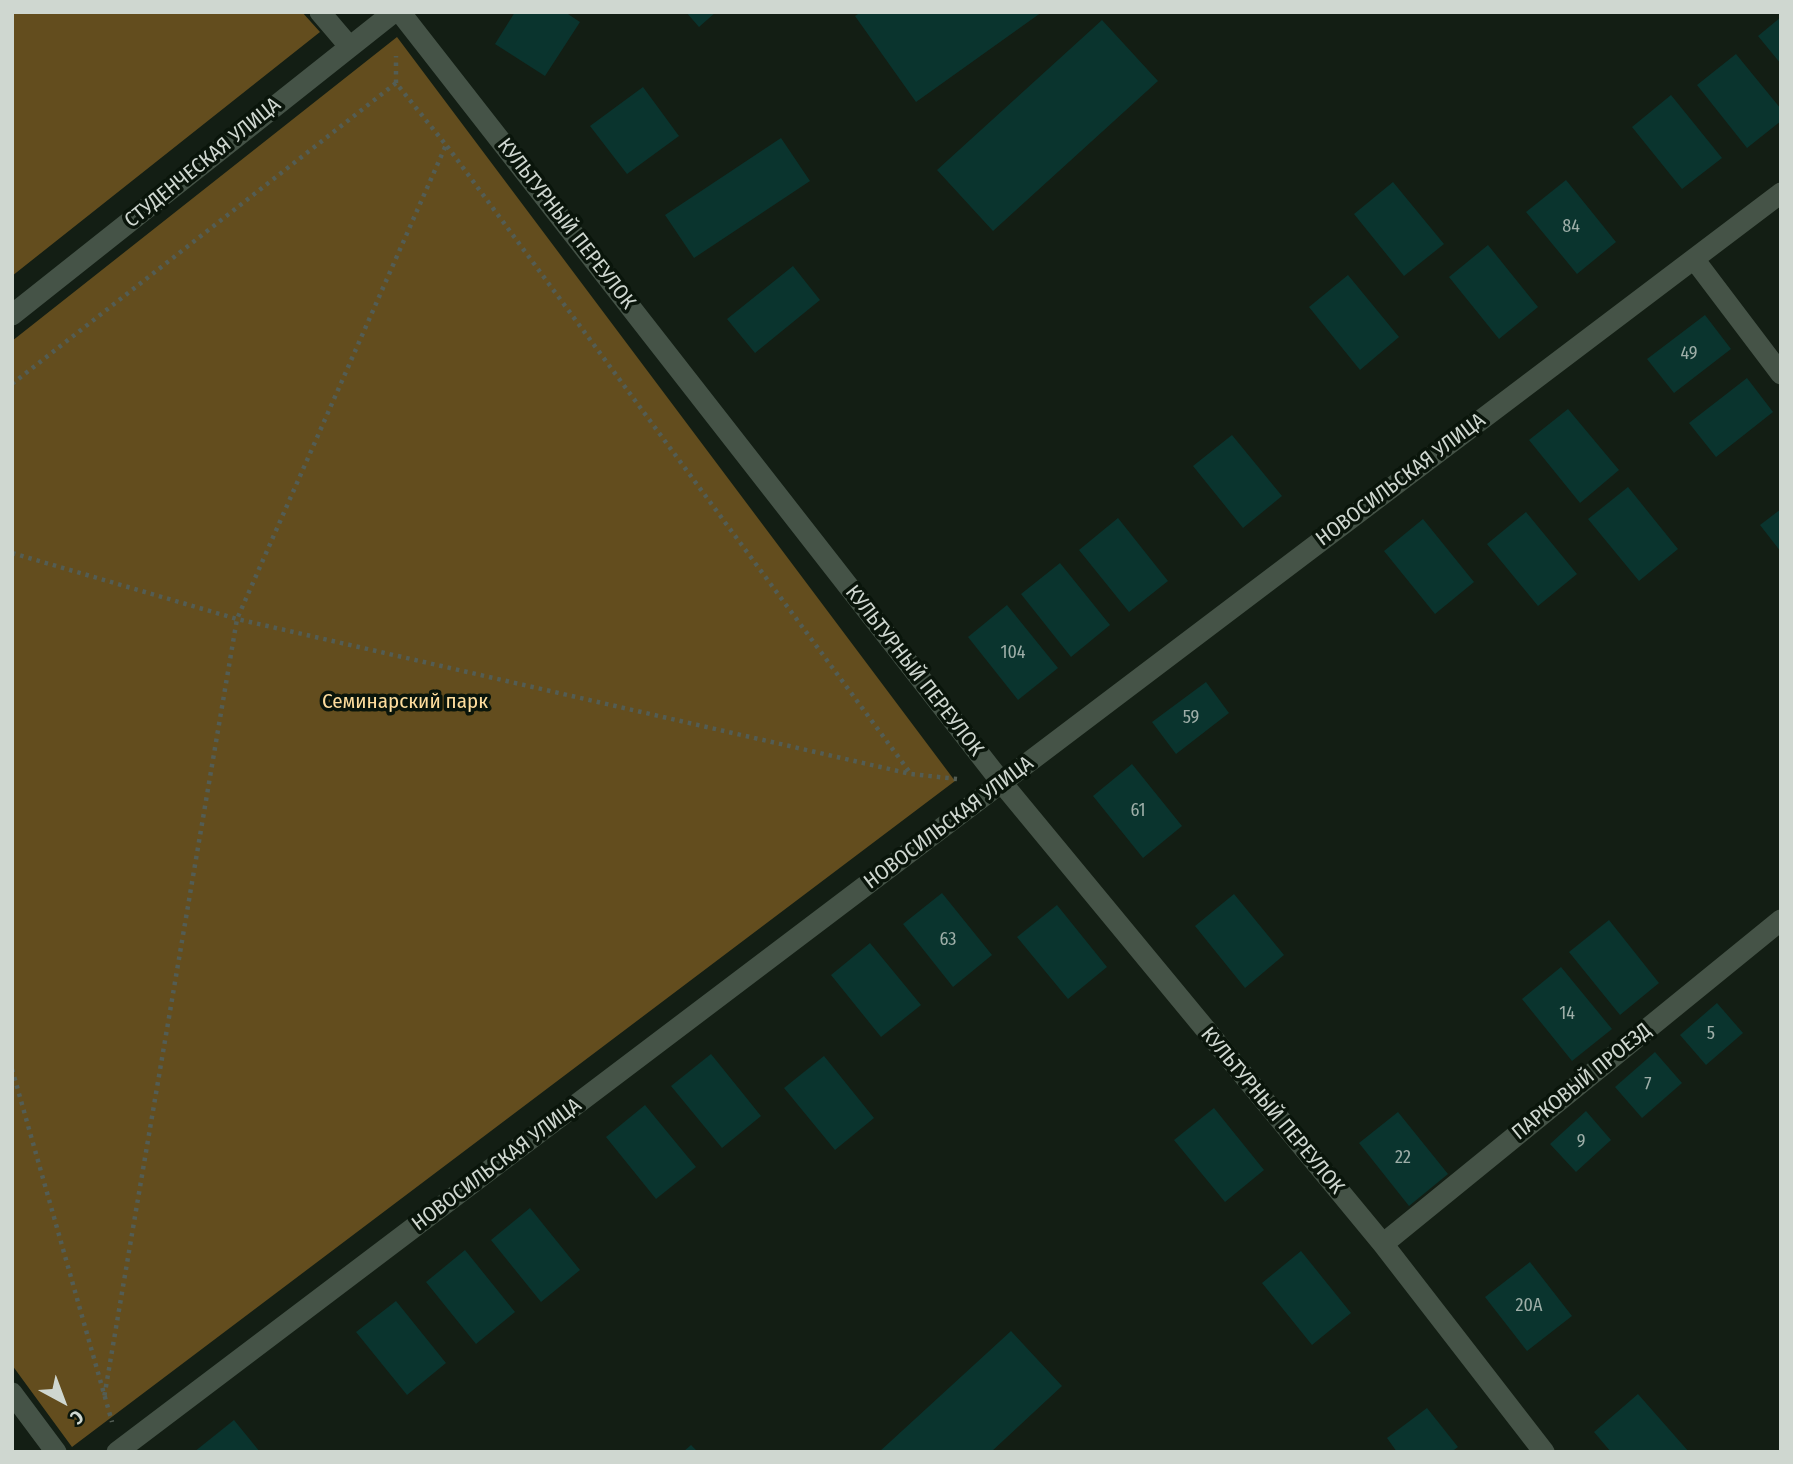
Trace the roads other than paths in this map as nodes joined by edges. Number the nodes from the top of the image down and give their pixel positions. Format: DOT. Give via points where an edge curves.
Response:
graph roads {
  1 [pos="320,12"];
  2 [pos="394,12"];
  3 [pos="400,12"];
  4 [pos="349,46"];
  5 [pos="1781,193"];
  6 [pos="1694,259"];
  7 [pos="12,315"];
  8 [pos="1781,374"];
  9 [pos="1002,783"];
  10 [pos="1781,920"];
  11 [pos="1383,1244"];
  12 [pos="12,1393"];
  13 [pos="119,1450"];
  14 [pos="56,1452"];
  15 [pos="1545,1452"];
  1 -- 4 [label="street"];
  2 -- 4 [label="street, СТУДЕНЧЕСКАЯ УЛИЦА"];
  3 -- 9 [label="street, КУЛЬТУРНЫЙ ПЕРЕУЛОК"];
  4 -- 7 [label="street, СТУДЕНЧЕСКАЯ УЛИЦА"];
  5 -- 6 [label="street, НОВОСИЛЬСКАЯ УЛИЦА"];
  6 -- 8 [label="street"];
  6 -- 9 [label="street, НОВОСИЛЬСКАЯ УЛИЦА"];
  9 -- 11 [label="street, КУЛЬТУРНЫЙ ПЕРЕУЛОК"];
  9 -- 13 [label="street, НОВОСИЛЬСКАЯ УЛИЦА"];
  10 -- 11 [label="street, ПАРКОВЫЙ ПРОЕЗД"];
  11 -- 15 [label="street, КУЛЬТУРНЫЙ ПЕРЕУЛОК"];
  12 -- 14 [label="street"];
}
